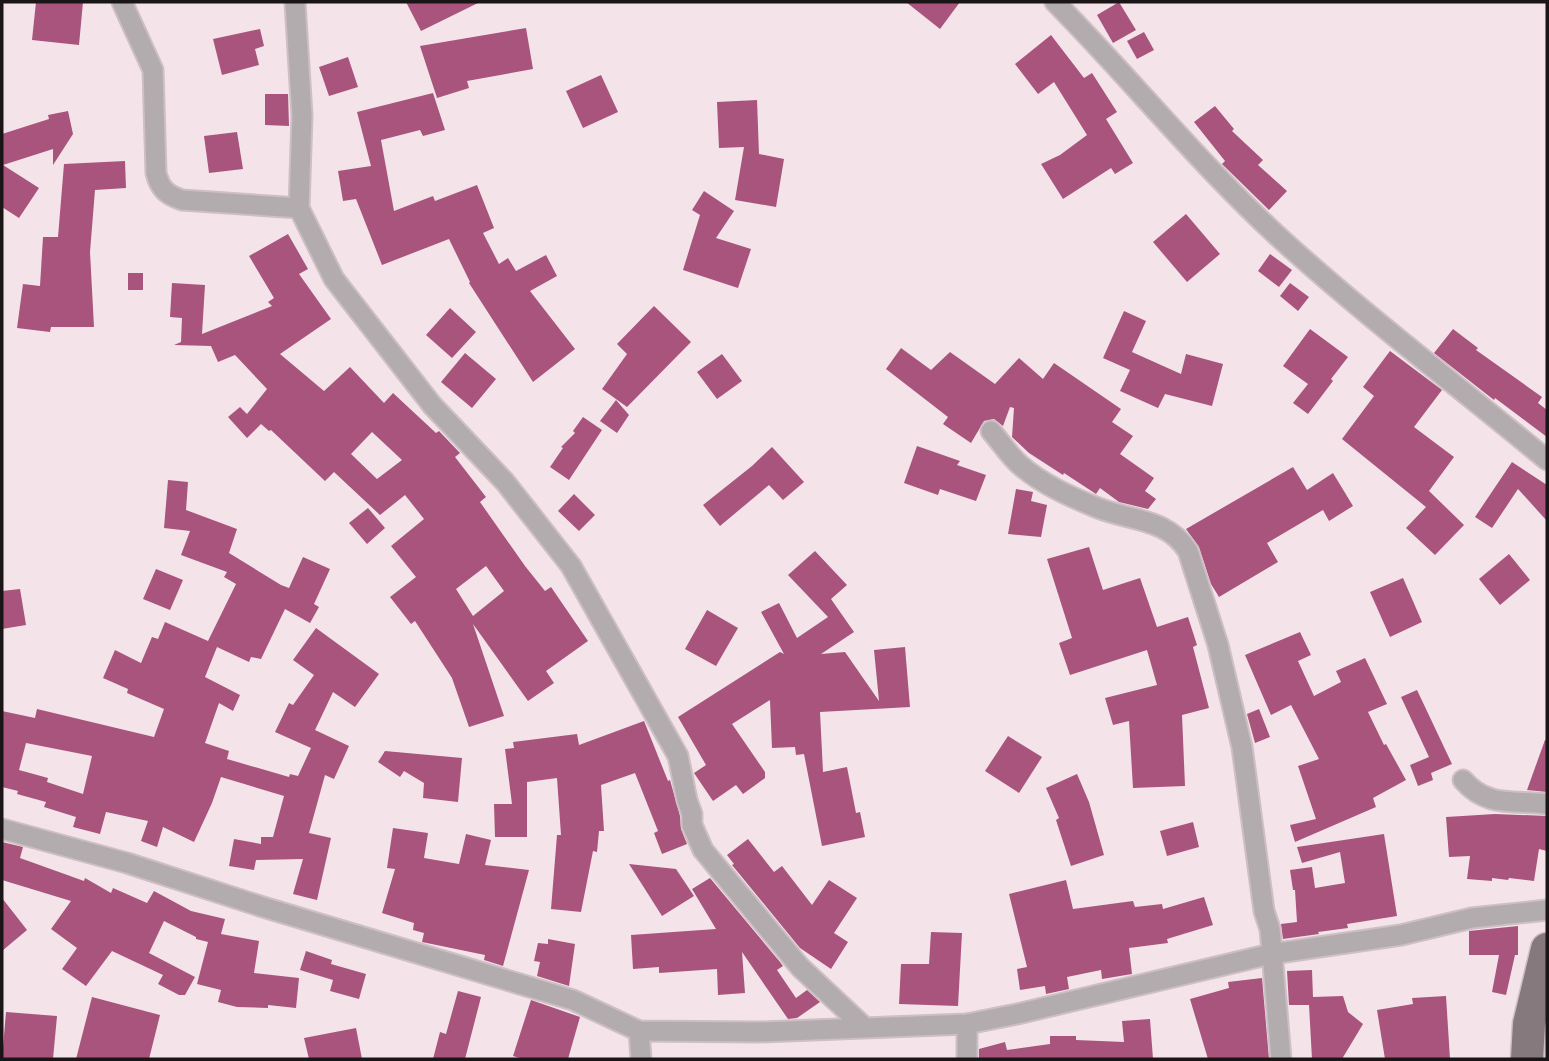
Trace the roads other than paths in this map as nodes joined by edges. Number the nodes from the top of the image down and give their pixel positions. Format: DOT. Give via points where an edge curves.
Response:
graph roads {
  1 [pos="122,2"];
  2 [pos="295,2"];
  3 [pos="1055,2"];
  4 [pos="299,208"];
  5 [pos="991,431"];
  6 [pos="1547,460"];
  7 [pos="1463,780"];
  8 [pos="1547,804"];
  9 [pos="2,829"];
  10 [pos="1547,910"];
  11 [pos="1547,949"];
  12 [pos="1271,954"];
  13 [pos="967,1024"];
  14 [pos="863,1026"];
  15 [pos="639,1031"];
  16 [pos="639,1059"];
  17 [pos="967,1059"];
  18 [pos="1281,1059"];
  19 [pos="1528,1059"];
  1 -- 4 [label="street" via="153,70 160,187 182,200"];
  2 -- 4 [label="street" via="302,116"];
  3 -- 6 [label="street" via="1282,240"];
  4 -- 14 [label="street" via="340,287 432,405 505,482 570,566 678,756 692,825 704,850 800,967"];
  5 -- 12 [label="street" via="1037,478 1101,509 1154,523 1188,551 1218,645 1242,747"];
  7 -- 8 [label="street" via="1490,800"];
  9 -- 15 [label="street" via="572,1000"];
  10 -- 12 [label="street" via="1472,918 1401,935"];
  11 -- 19 [label="main road" via="1529,1024"];
  12 -- 13 [label="street"];
  12 -- 18 [label="street"];
  13 -- 14 [label="street"];
  13 -- 17 [label="street"];
  14 -- 15 [label="street" via="759,1032"];
  15 -- 16 [label="street"];
}
